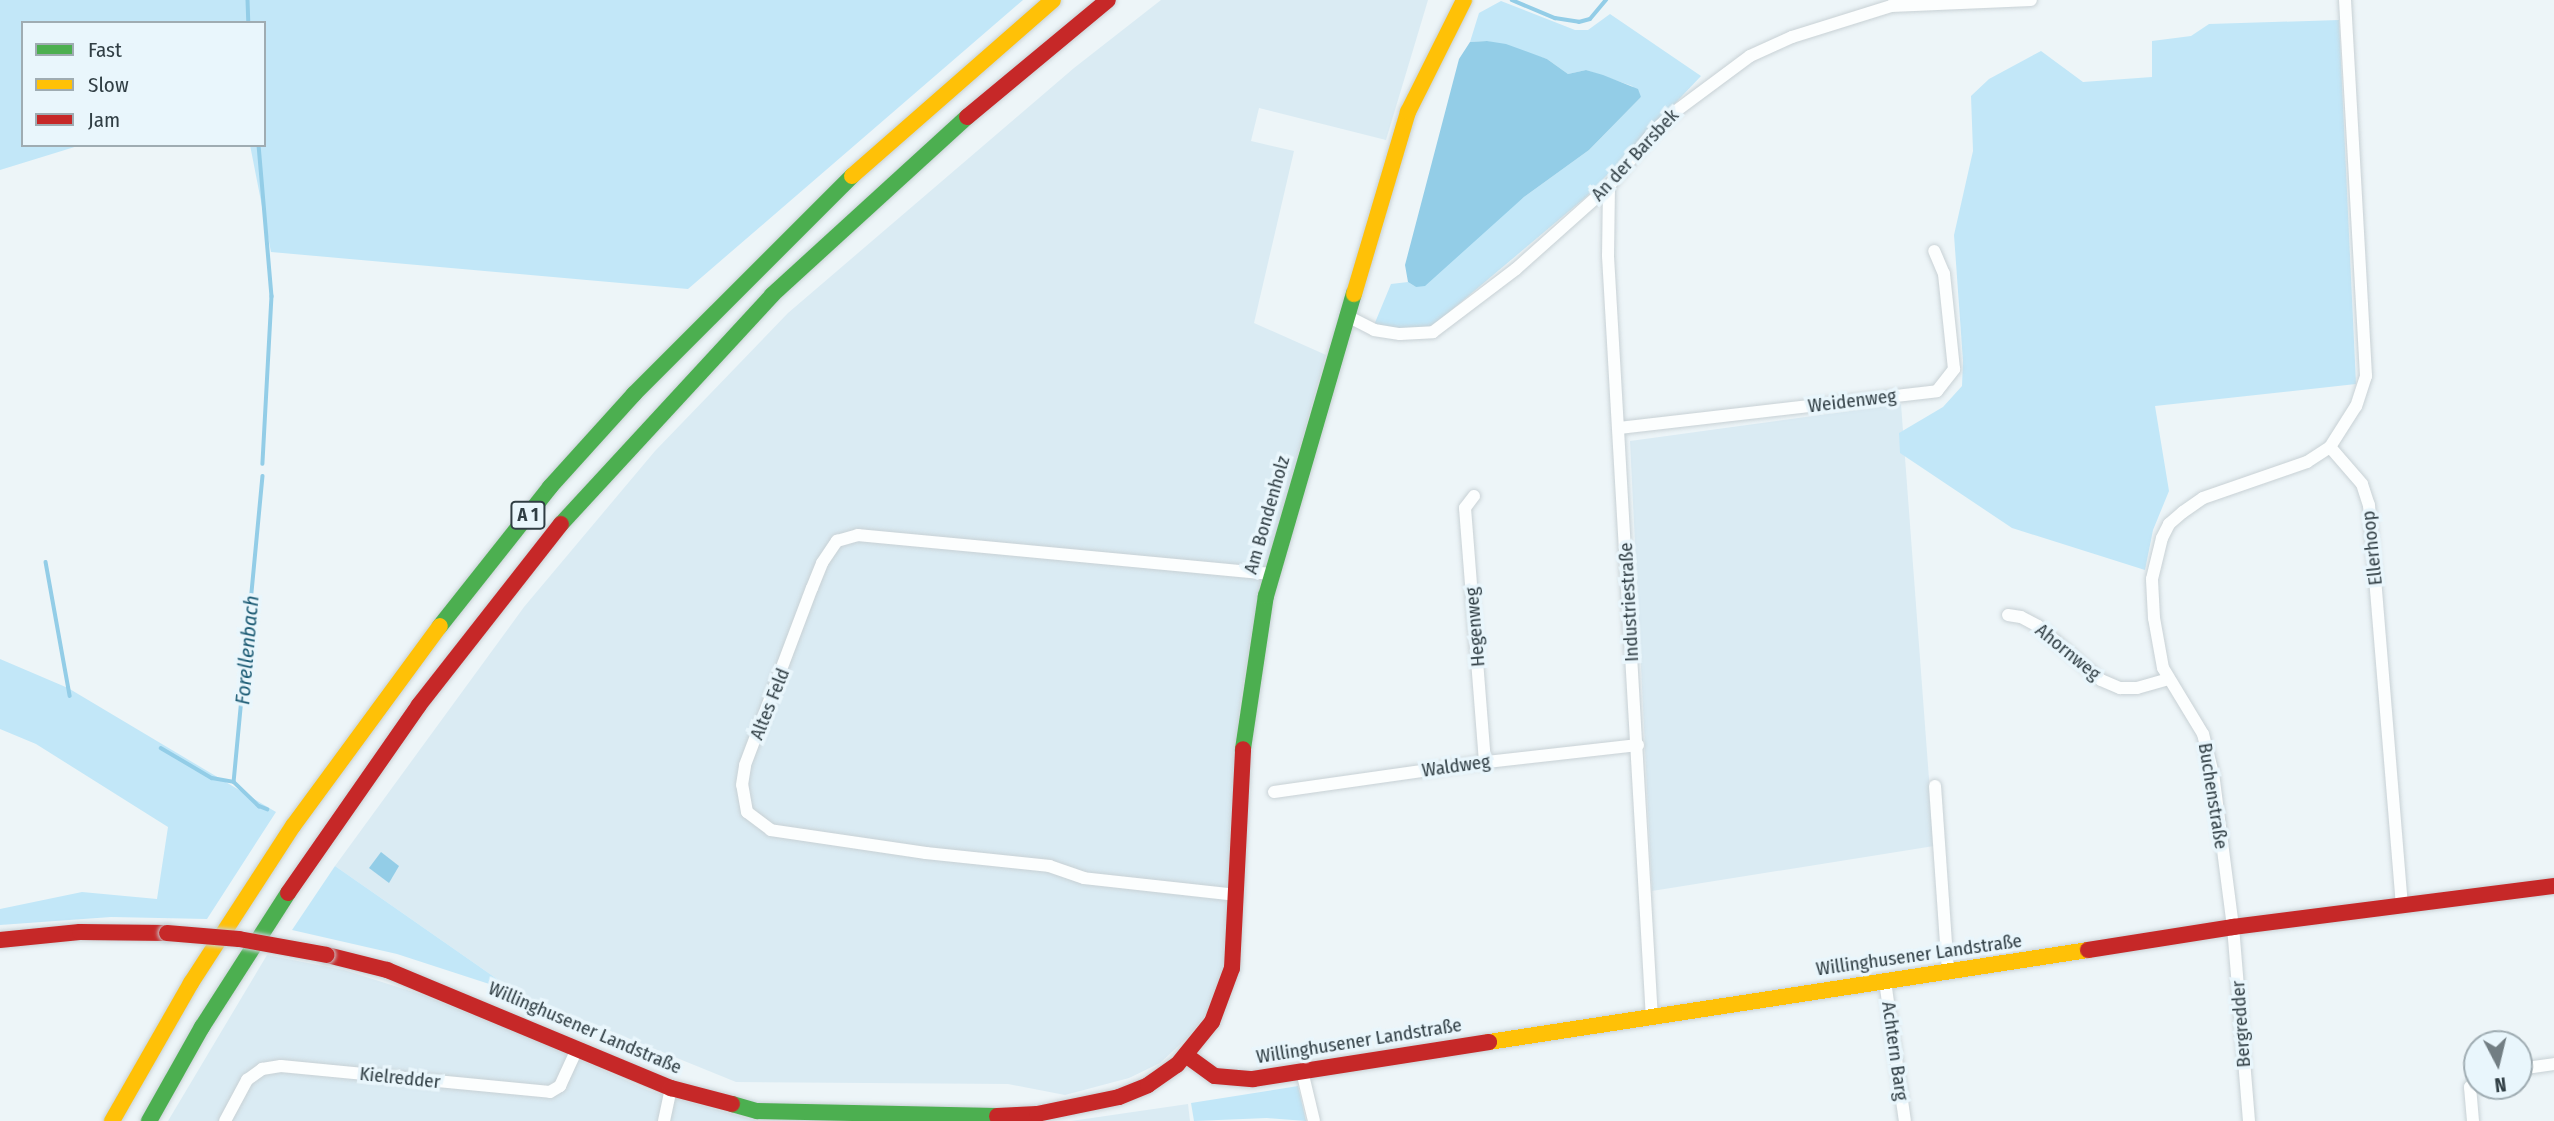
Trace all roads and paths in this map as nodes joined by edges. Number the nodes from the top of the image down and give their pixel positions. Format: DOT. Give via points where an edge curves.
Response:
graph roads {
  1 [pos="1053,0"];
  2 [pos="1108,0"];
  3 [pos="1464,0"];
  4 [pos="2031,0"];
  5 [pos="2345,0"];
  6 [pos="1609,186"];
  7 [pos="1934,251"];
  8 [pos="1347,316"];
  9 [pos="1619,428"];
  10 [pos="2330,447"];
  11 [pos="1474,496"];
  12 [pos="1273,574"];
  13 [pos="2008,615"];
  14 [pos="2168,679"];
  15 [pos="1638,745"];
  16 [pos="1485,762"];
  17 [pos="1935,786"];
  18 [pos="1274,792"];
  19 [pos="2554,886"];
  20 [pos="1237,895"];
  21 [pos="2402,906"];
  22 [pos="2233,928"];
  23 [pos="0,940"];
  24 [pos="1948,972"];
  25 [pos="1885,981"];
  26 [pos="1652,1018"];
  27 [pos="577,1049"];
  28 [pos="1187,1056"];
  29 [pos="2554,1064"];
  30 [pos="2533,1067"];
  31 [pos="1303,1071"];
  32 [pos="671,1088"];
  33 [pos="2474,1100"];
  34 [pos="112,1121"];
  35 [pos="149,1121"];
  36 [pos="225,1121"];
  37 [pos="664,1121"];
  38 [pos="1314,1121"];
  39 [pos="1905,1121"];
  40 [pos="2249,1121"];
  41 [pos="2473,1121"];
  1 -- 34 [label="main road, A 1" via="827,198 634,394 550,488 404,671 293,825 191,983"];
  2 -- 35 [label="main road, A 1" via="942,138 782,286 570,513 419,705 319,846 202,1027"];
  3 -- 8 [label="main road, Am Bondenholz" via="1408,112"];
  4 -- 6 [label="street, An der Barsbek" via="1891,6 1792,37 1739,64 1675,111"];
  5 -- 10 [label="street" via="2366,376 2356,406"];
  6 -- 8 [label="street, An der Barsbek" via="1516,268 1433,332 1374,330"];
  6 -- 9 [label="street, Industriestraße" via="1608,256"];
  7 -- 9 [label="street, Weidenweg" via="1944,274 1954,369 1937,391"];
  8 -- 12 [label="main road, Am Bondenholz"];
  9 -- 15 [label="street, Industriestraße"];
  10 -- 14 [label="street, Buchenstraße" via="2306,462 2203,498 2169,524 2152,579 2158,651"];
  10 -- 21 [label="street, Ellerhoop" via="2362,484 2369,506"];
  11 -- 16 [label="street, Hegenweg" via="1465,508"];
  12 -- 20 [label="main road, Am Bondenholz" via="1244,739"];
  12 -- 20 [label="street, Altes Feld" via="858,534 837,541 812,588 745,765 742,785 747,811 771,830 1049,866 1084,878"];
  13 -- 14 [label="street, Ahornweg" via="2038,626 2101,680 2120,688"];
  14 -- 22 [label="street, Buchenstraße" via="2203,734 2213,774"];
  15 -- 16 [label="street, Waldweg"];
  15 -- 26 [label="street, Industriestraße"];
  16 -- 18 [label="street, Waldweg"];
  17 -- 24 [label="street"];
  19 -- 21 [label="main road, Willinghusener Landstraße"];
  20 -- 28 [label="main road, Am Bondenholz" via="1228,986 1212,1022"];
  21 -- 22 [label="main road, Willinghusener Landstraße"];
  22 -- 24 [label="main road, Willinghusener Landstraße"];
  22 -- 40 [label="street, Bergredder"];
  23 -- 27 [label="main road, Willinghusener Landstraße, bridge" via="80,932 167,933 239,939 327,955 387,970"];
  24 -- 25 [label="main road, Willinghusener Landstraße"];
  25 -- 26 [label="main road, Willinghusener Landstraße"];
  25 -- 39 [label="street, Achtern Barg"];
  26 -- 31 [label="main road, Willinghusener Landstraße"];
  27 -- 32 [label="main road, Willinghusener Landstraße"];
  27 -- 36 [label="street, Kielredder" via="560,1086 550,1092 281,1066 262,1069 247,1080"];
  28 -- 31 [label="main road, Willinghusener Landstraße" via="1215,1076 1253,1079"];
  28 -- 32 [label="main road, Willinghusener Landstraße" via="1164,1075 1119,1097 992,1118 757,1111"];
  29 -- 30 [label="street"];
  31 -- 38 [label="street"];
  32 -- 37 [label="street"];
  33 -- 41 [label="street"];
}
